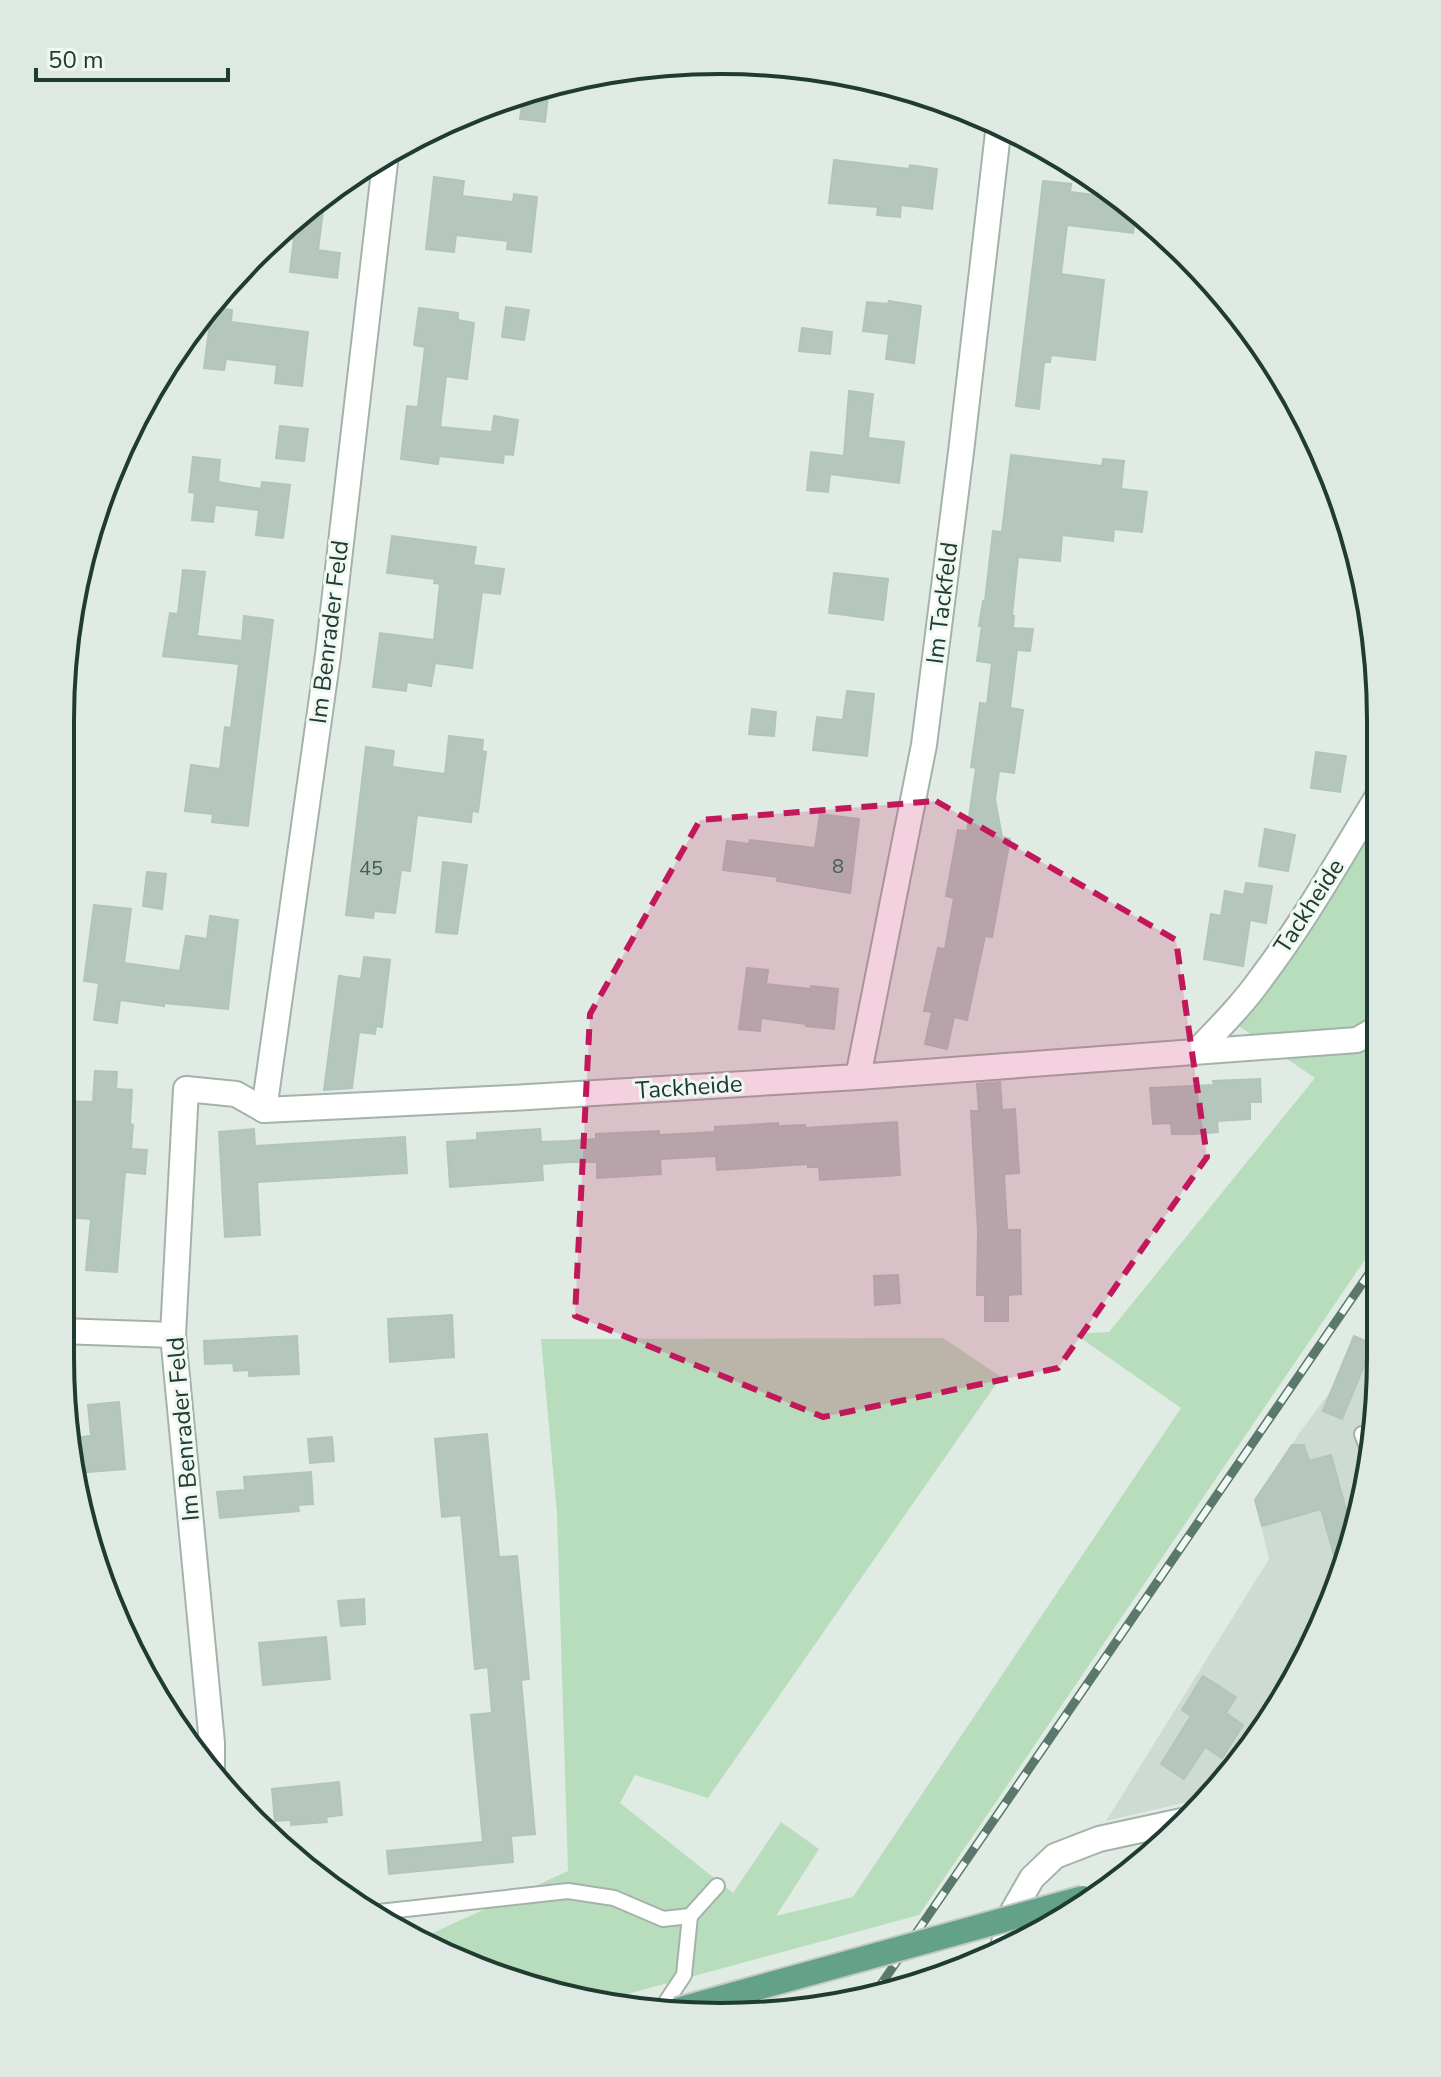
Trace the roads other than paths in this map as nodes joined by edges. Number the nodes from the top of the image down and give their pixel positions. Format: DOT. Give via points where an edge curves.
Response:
graph roads {
  1 [pos="997,137"];
  2 [pos="384,169"];
  3 [pos="1367,813"];
  4 [pos="1367,1034"];
  5 [pos="1197,1051"];
  6 [pos="858,1077"];
  7 [pos="186,1089"];
  8 [pos="264,1110"];
  9 [pos="74,1331"];
  10 [pos="173,1335"];
  11 [pos="212,1755"];
  12 [pos="1167,1824"];
  13 [pos="717,1886"];
  14 [pos="1066,1903"];
  15 [pos="389,1911"];
  16 [pos="690,1916"];
  17 [pos="1006,1936"];
  18 [pos="667,2001"];
  19 [pos="704,2003"];
  1 -- 6 [label="street, Im Tackfeld" via="924,745"];
  2 -- 8 [label="street, Im Benrader Feld" via="328,655"];
  3 -- 5 [label="street, Tackheide" via="1263,976"];
  4 -- 5 [label="street, Tackheide" via="1357,1040"];
  5 -- 6 [label="street, Tackheide"];
  6 -- 8 [label="street, Tackheide"];
  7 -- 8 [label="street, Tackheide" via="236,1094"];
  7 -- 10 [label="street, Im Benrader Feld"];
  9 -- 10 [label="street"];
  10 -- 11 [label="street, Im Benrader Feld"];
  12 -- 17 [label="street" via="1099,1839 1055,1856 1032,1878"];
  13 -- 16 [label="lane"];
  14 -- 19 [label="main road, bridge"];
  15 -- 16 [label="lane" via="568,1891 614,1898 663,1919"];
  16 -- 18 [label="lane" via="684,1975"];
}
